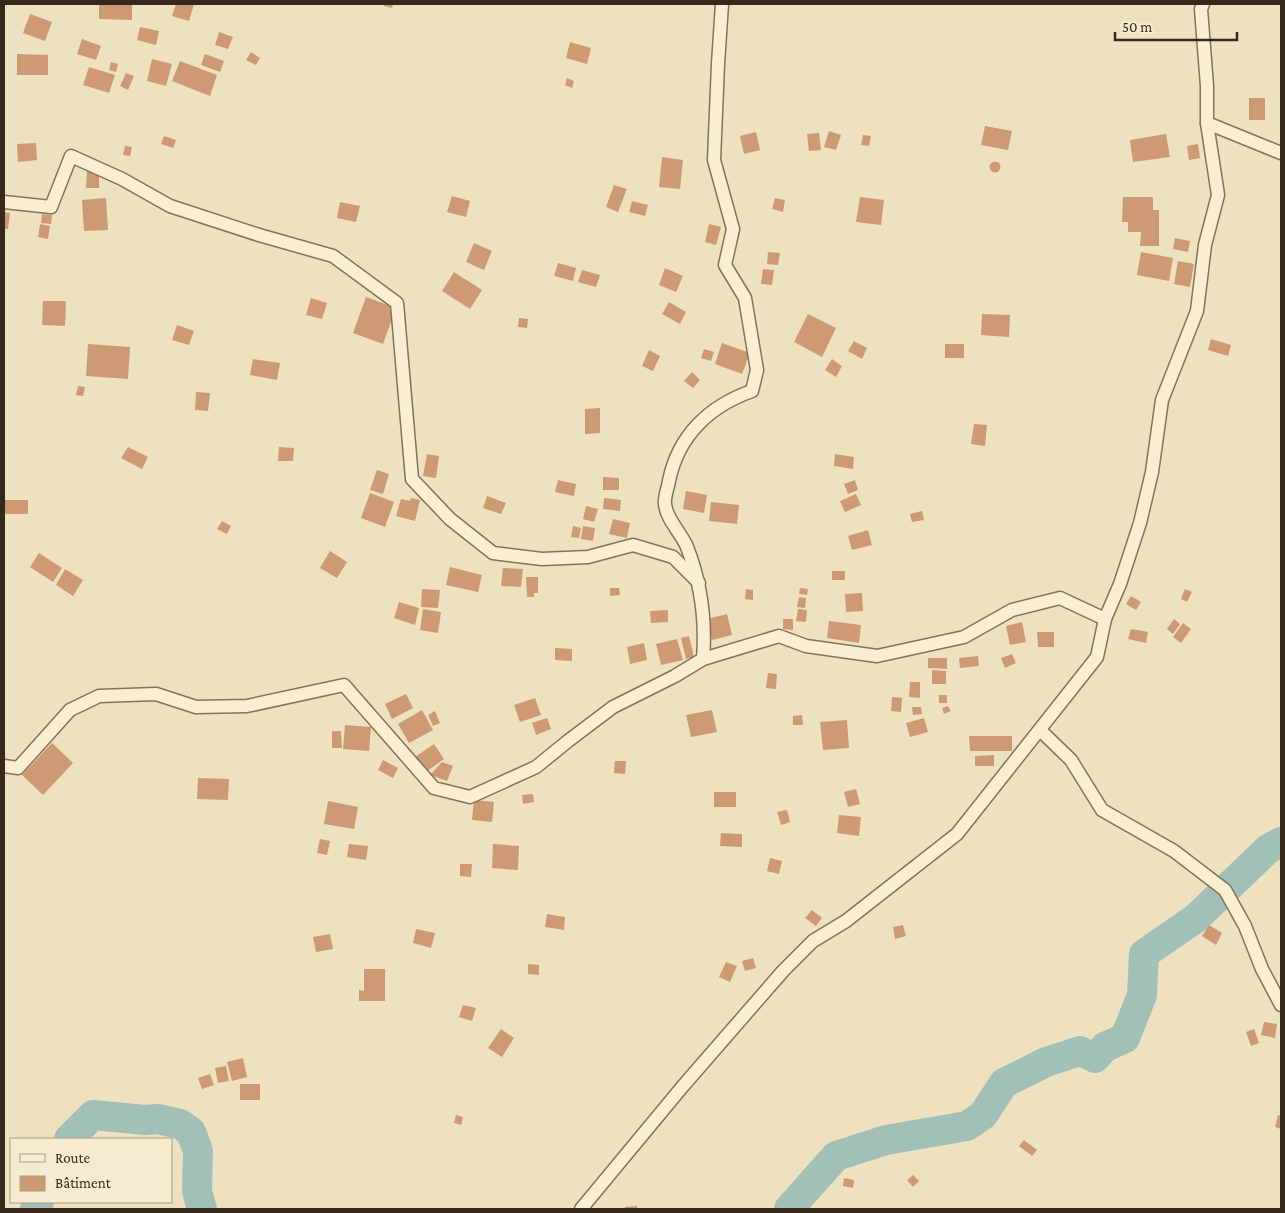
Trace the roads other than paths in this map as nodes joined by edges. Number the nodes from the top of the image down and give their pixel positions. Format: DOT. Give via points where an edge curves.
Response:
graph roads {
  1 [pos="719,4"];
  2 [pos="1203,4"];
  3 [pos="1207,124"];
  4 [pos="1281,153"];
  5 [pos="4,202"];
  6 [pos="699,583"];
  7 [pos="1105,619"];
  8 [pos="703,659"];
  9 [pos="1040,730"];
  10 [pos="4,766"];
  11 [pos="1281,1005"];
  12 [pos="581,1209"];
  1 -- 6 [label="street" via="714,160 733,228 726,265 745,298 757,370 752,391 734,397 706,415 684,440 671,471 665,504 673,525 687,545"];
  2 -- 3 [label="street"];
  3 -- 4 [label="street"];
  3 -- 7 [label="street" via="1218,195 1205,245 1196,311 1162,400 1152,472 1140,523"];
  5 -- 6 [label="street" via="51,206 72,156 170,206 333,256 397,302 412,479 450,518 494,553 542,559 588,557 633,545 673,558"];
  6 -- 8 [label="street"];
  7 -- 8 [label="street" via="1060,598 1012,610 964,637 877,656 806,646 779,636"];
  7 -- 9 [label="street" via="1097,657"];
  8 -- 10 [label="street" via="613,706 536,767 470,797 434,788 344,685 247,706 196,707 156,694 100,696 70,710 18,768"];
  9 -- 11 [label="street" via="1071,760 1102,810 1174,851 1224,890 1245,926"];
  9 -- 12 [label="street" via="958,834 846,921 814,941 783,971"];
}
